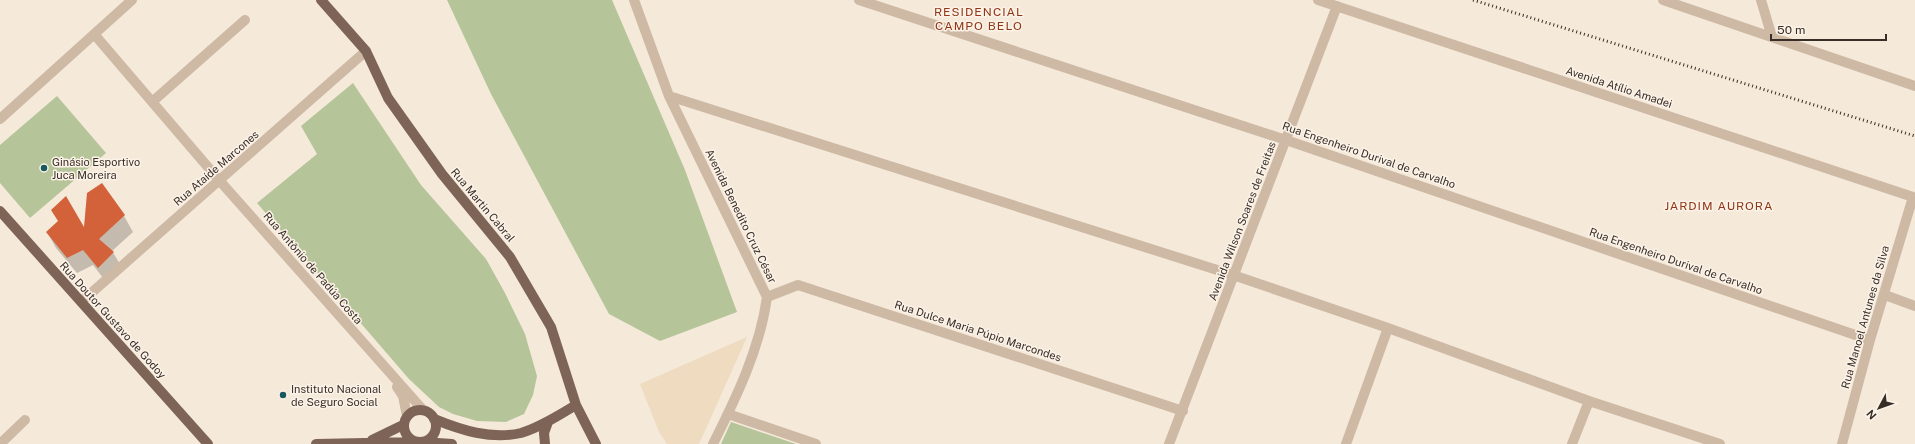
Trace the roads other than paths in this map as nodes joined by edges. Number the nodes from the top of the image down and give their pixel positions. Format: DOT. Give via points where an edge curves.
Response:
graph roads {
  1 [pos="132,0"];
  2 [pos="321,0"];
  3 [pos="634,0"];
  4 [pos="859,0"];
  5 [pos="1318,0"];
  6 [pos="1663,0"];
  7 [pos="1761,0"];
  8 [pos="1337,6"];
  9 [pos="245,20"];
  10 [pos="94,34"];
  11 [pos="1772,37"];
  12 [pos="366,51"];
  13 [pos="1915,86"];
  14 [pos="669,96"];
  15 [pos="152,102"];
  16 [pos="0,119"];
  17 [pos="1286,140"];
  18 [pos="219,180"];
  19 [pos="1913,197"];
  20 [pos="0,211"];
  21 [pos="1233,275"];
  22 [pos="1885,295"];
  23 [pos="767,297"];
  24 [pos="81,302"];
  25 [pos="1915,306"];
  26 [pos="1388,328"];
  27 [pos="1870,340"];
  28 [pos="388,372"];
  29 [pos="1589,401"];
  30 [pos="576,405"];
  31 [pos="423,410"];
  32 [pos="1183,411"];
  33 [pos="728,414"];
  34 [pos="434,419"];
  35 [pos="25,420"];
  36 [pos="405,421"];
  37 [pos="548,422"];
  38 [pos="419,442"];
  39 [pos="365,443"];
  40 [pos="0,444"];
  41 [pos="208,444"];
  42 [pos="316,444"];
  43 [pos="452,444"];
  44 [pos="546,444"];
  45 [pos="596,444"];
  46 [pos="713,444"];
  47 [pos="816,444"];
  48 [pos="1170,444"];
  49 [pos="1346,444"];
  50 [pos="1572,444"];
  51 [pos="1720,444"];
  52 [pos="1842,444"];
  1 -- 10 [label="street"];
  2 -- 12 [label="main road, Rua Martin Cabral"];
  3 -- 14 [label="street, Avenida Benedito Cruz César"];
  4 -- 17 [label="street, Rua Engenheiro Durival de Carvalho"];
  5 -- 8 [label="street, Avenida Atílio Amadei"];
  6 -- 11 [label="street"];
  7 -- 11 [label="street"];
  8 -- 17 [label="street, Avenida Wilson Soares de Freitas"];
  8 -- 19 [label="street, Avenida Atílio Amadei"];
  9 -- 15 [label="street"];
  10 -- 15 [label="street, Rua Antônio de Padúa Costa"];
  10 -- 16 [label="street"];
  11 -- 13 [label="street"];
  12 -- 18 [label="street, Rua Ataíde Marcones"];
  12 -- 30 [label="main road, Rua Martin Cabral" via="393,104 442,174 510,257 551,327"];
  14 -- 21 [label="street"];
  14 -- 23 [label="street, Avenida Benedito Cruz César"];
  15 -- 18 [label="street, Rua Antônio de Padúa Costa"];
  17 -- 21 [label="street, Avenida Wilson Soares de Freitas"];
  17 -- 27 [label="street, Rua Engenheiro Durival de Carvalho"];
  18 -- 24 [label="street, Rua Ataíde Marcones"];
  18 -- 28 [label="street, Rua Antônio de Padúa Costa"];
  19 -- 22 [label="street, Rua Manoel Antunes da Silva"];
  20 -- 24 [label="main road, Rua Doutor Gustavo de Godoy"];
  21 -- 26 [label="street"];
  21 -- 32 [label="street, Avenida Wilson Soares de Freitas"];
  22 -- 25 [label="street"];
  22 -- 27 [label="street, Rua Manoel Antunes da Silva"];
  23 -- 32 [label="street, Rua Dulce Maria Púpio Marcondes" via="798,285"];
  23 -- 33 [label="street, Avenida Benedito Cruz César" via="765,318 757,345"];
  24 -- 41 [label="main road, Rua Doutor Gustavo de Godoy"];
  26 -- 29 [label="street"];
  26 -- 49 [label="street"];
  27 -- 52 [label="street, Rua Manoel Antunes da Silva"];
  28 -- 31 [label="street, Rua Antônio de Padúa Costa"];
  28 -- 36 [label="street, Rua Antônio de Padúa Costa" via="402,396"];
  29 -- 50 [label="street"];
  29 -- 51 [label="street"];
  30 -- 37 [label="main road"];
  30 -- 45 [label="main road, Rua Martin Cabral"];
  31 -- 34 [label="main road"];
  31 -- 36 [label="main road" via="416,410"];
  32 -- 48 [label="street, Avenida Wilson Soares de Freitas"];
  33 -- 46 [label="street, Avenida Benedito Cruz César"];
  33 -- 47 [label="street"];
  34 -- 37 [label="main road" via="460,430 491,435 521,433"];
  34 -- 38 [label="main road" via="434,434 430,439"];
  35 -- 40 [label="street"];
  36 -- 38 [label="main road" via="406,435"];
  36 -- 39 [label="main road" via="390,433"];
  37 -- 44 [label="main road" via="544,433"];
  38 -- 39 [label="main road"];
  38 -- 43 [label="main road"];
  39 -- 42 [label="main road"];
}
